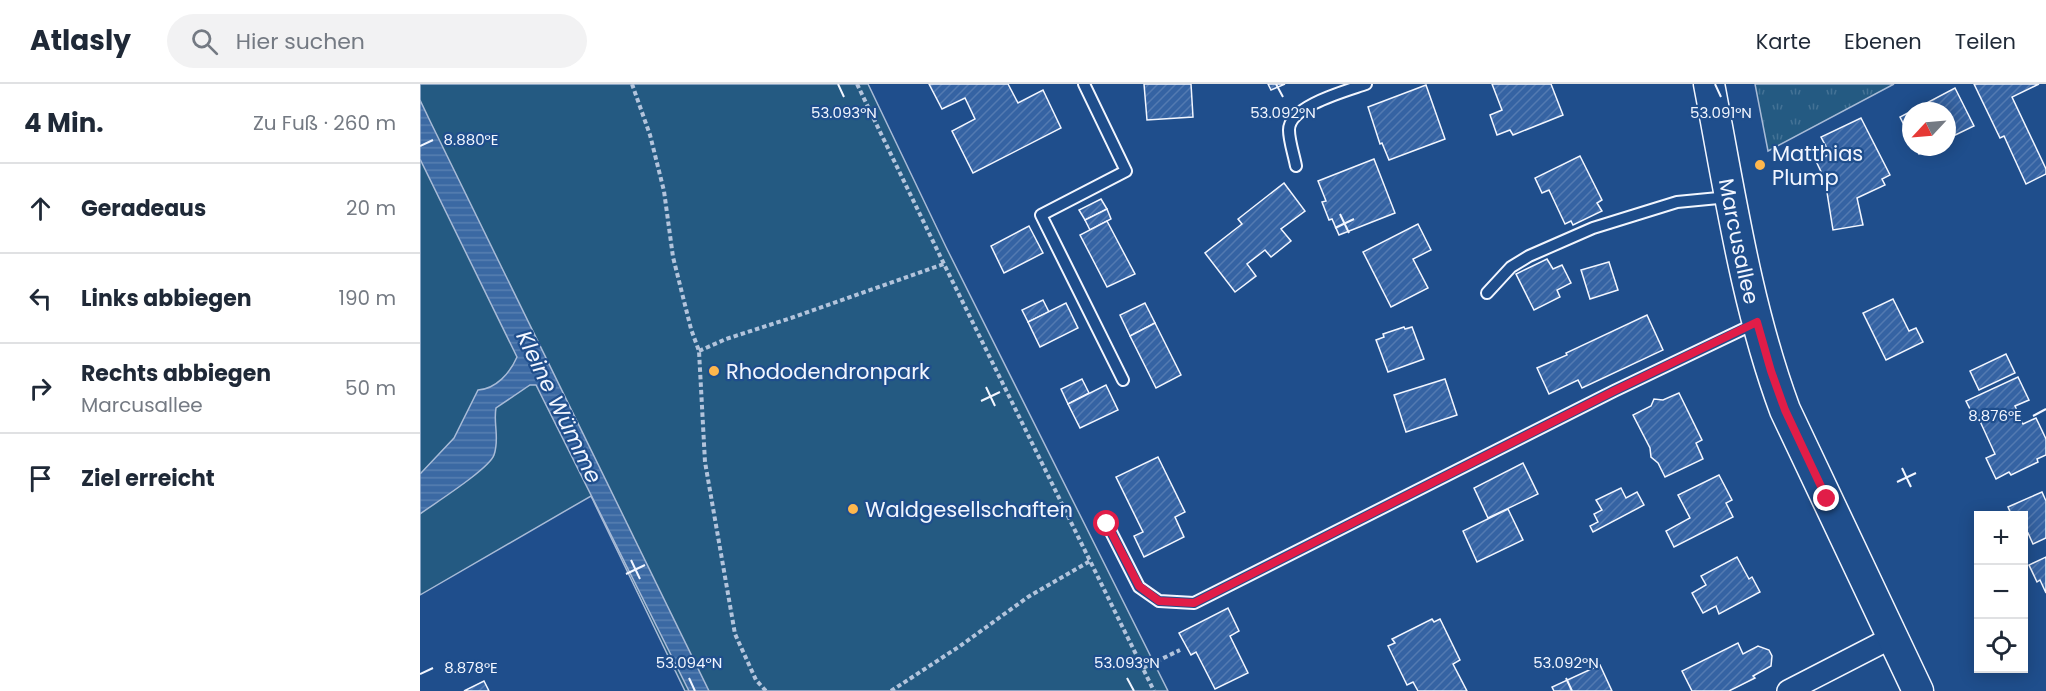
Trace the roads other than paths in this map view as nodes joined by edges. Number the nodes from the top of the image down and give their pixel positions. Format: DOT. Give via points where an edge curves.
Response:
graph roads {
  1 [pos="1084,84"];
  2 [pos="1365,84"];
  3 [pos="1709,84"];
  4 [pos="1296,166"];
  5 [pos="1731,197"];
  6 [pos="1487,293"];
  7 [pos="1757,322"];
  8 [pos="1122,380"];
  9 [pos="1107,524"];
  10 [pos="1893,637"];
  11 [pos="1788,691"];
  12 [pos="1918,691"];
  1 -- 8 [label="lane" via="1126,171 1041,215"];
  2 -- 4 [label="lane" via="1305,107 1291,121"];
  3 -- 5 [label="street, Marcusallee"];
  5 -- 6 [label="lane" via="1677,202 1593,228 1511,267"];
  5 -- 7 [label="street, Marcusallee"];
  7 -- 9 [label="lane" via="1194,603 1159,601 1139,586"];
  7 -- 10 [label="street, Marcusallee" via="1785,410"];
  10 -- 11 [label="street"];
  10 -- 12 [label="street, Marcusallee"];
}
